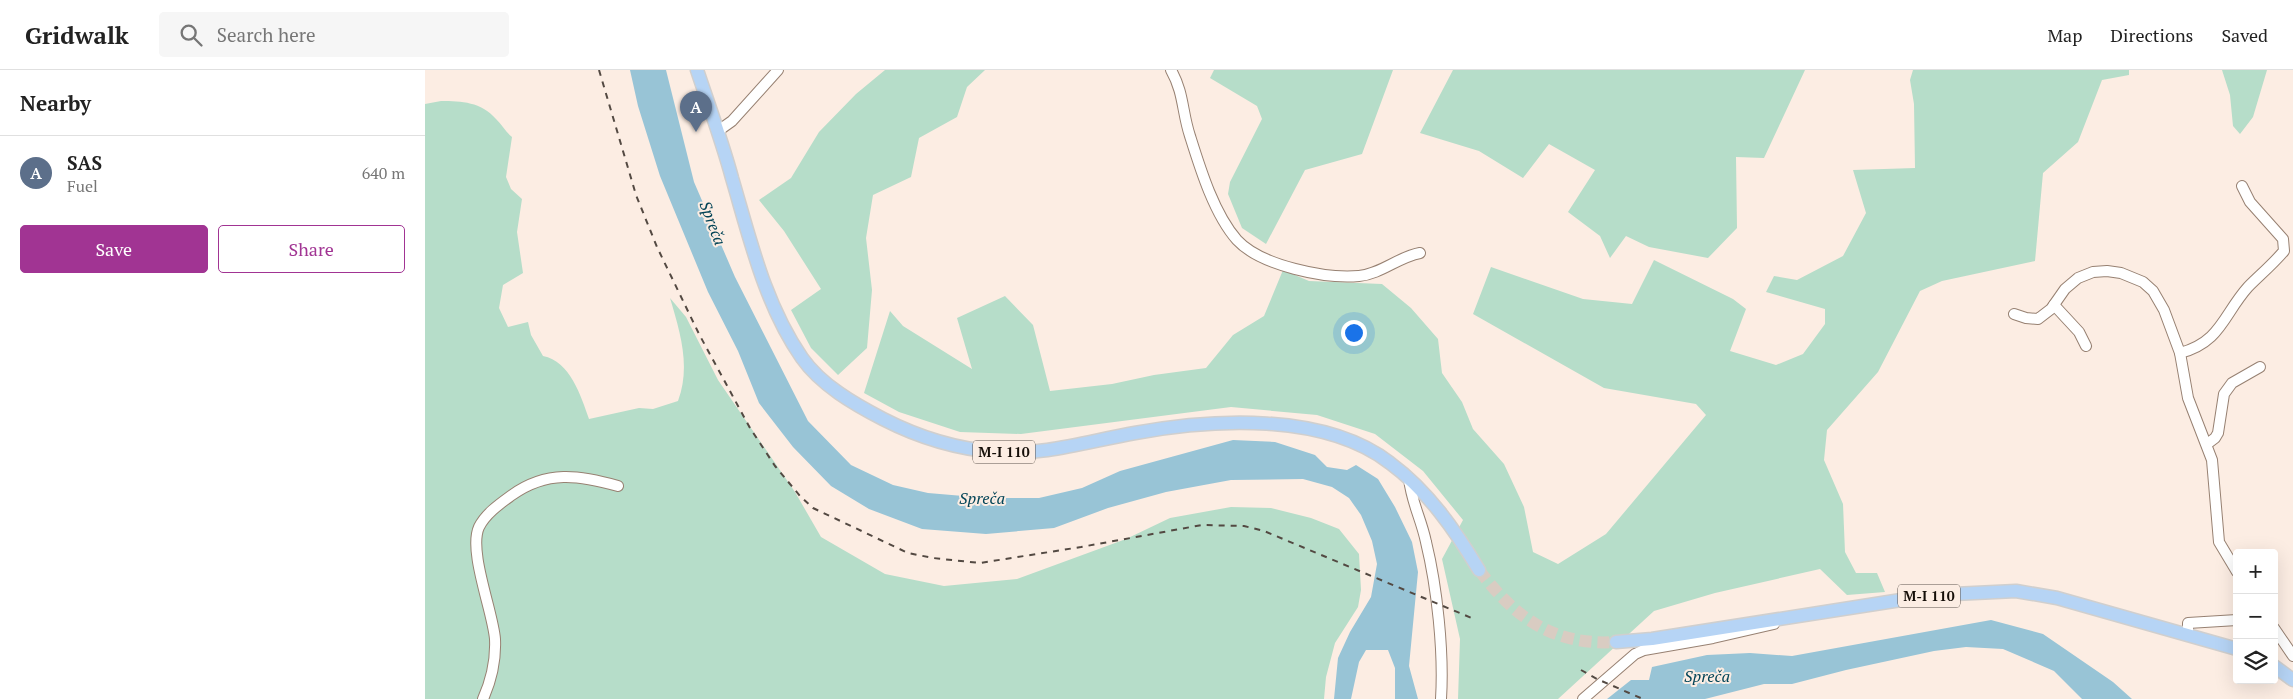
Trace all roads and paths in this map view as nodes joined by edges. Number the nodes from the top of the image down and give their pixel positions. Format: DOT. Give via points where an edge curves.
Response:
graph roads {
  1 [pos="697,70"];
  2 [pos="778,70"];
  3 [pos="1171,70"];
  4 [pos="718,131"];
  5 [pos="2242,186"];
  6 [pos="1420,253"];
  7 [pos="2054,305"];
  8 [pos="2014,314"];
  9 [pos="2087,346"];
  10 [pos="2180,353"];
  11 [pos="2260,367"];
  12 [pos="2207,444"];
  13 [pos="1409,478"];
  14 [pos="618,486"];
  15 [pos="2233,565"];
  16 [pos="1479,570"];
  17 [pos="1778,618"];
  18 [pos="2233,620"];
  19 [pos="2187,634"];
  20 [pos="2278,634"];
  21 [pos="1616,642"];
  22 [pos="2233,648"];
  23 [pos="2293,656"];
  24 [pos="2278,669"];
  25 [pos="2293,680"];
  26 [pos="483,699"];
  27 [pos="1441,699"];
  28 [pos="1583,699"];
  1 -- 4 [label="main road, M-I 110"];
  2 -- 4 [label="street"];
  3 -- 6 [label="street" via="1183,97 1186,123 1205,180 1232,233 1246,247 1288,267 1359,276"];
  4 -- 13 [label="main road, M-I 110" via="764,281 781,324 804,360 822,378 875,415 950,445 999,452 1045,451 1187,424 1275,424 1339,437 1371,450"];
  5 -- 10 [label="street" via="2250,202 2283,239 2284,251 2248,288 2210,340"];
  7 -- 8 [label="street" via="2038,319"];
  7 -- 9 [label="street" via="2079,332"];
  7 -- 10 [label="street" via="2065,289 2078,278 2093,272 2107,271 2135,278 2153,291"];
  10 -- 12 [label="street" via="2189,398"];
  11 -- 12 [label="street" via="2232,383 2224,394 2218,433"];
  12 -- 15 [label="street" via="2212,460 2219,542"];
  13 -- 16 [label="main road, M-I 110" via="1460,538"];
  13 -- 27 [label="street" via="1411,498 1426,540 1431,569"];
  14 -- 26 [label="street" via="579,478 551,477 516,492 483,521 477,537 495,651"];
  17 -- 19 [label="main road, M-I 110" via="1933,595 2016,592 2057,598"];
  17 -- 21 [label="main road, M-I 110"];
  17 -- 28 [label="street" via="1777,623 1769,627 1644,650 1635,654"];
  18 -- 19 [label="street" via="2188,623"];
  19 -- 22 [label="main road, M-I 110"];
  20 -- 23 [label="street"];
  24 -- 25 [label="main road"];
}
